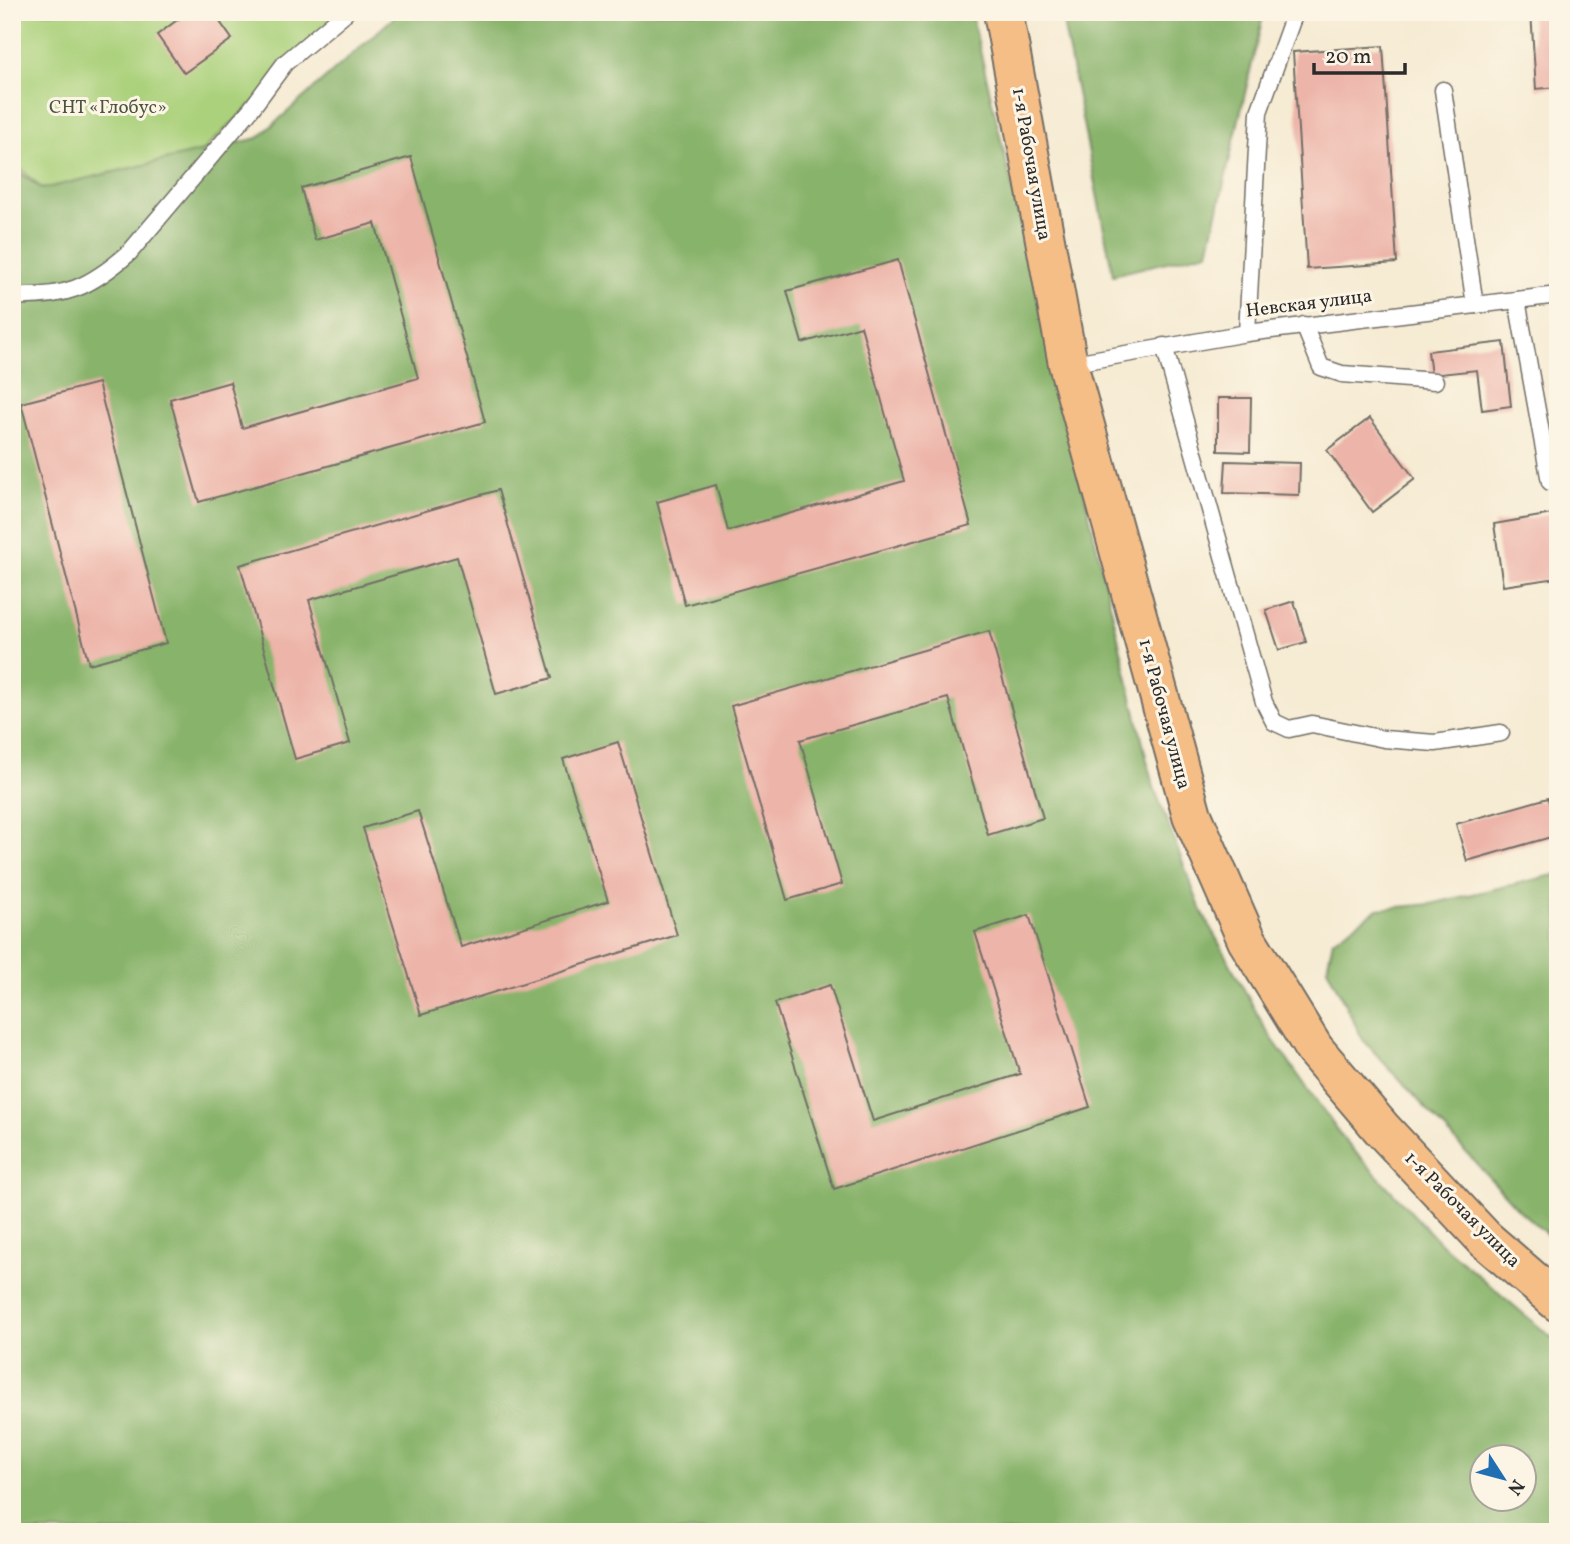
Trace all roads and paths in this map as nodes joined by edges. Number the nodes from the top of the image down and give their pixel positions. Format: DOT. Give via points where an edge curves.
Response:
graph roads {
  1 [pos="346,12"];
  2 [pos="1003,12"];
  3 [pos="1295,12"];
  4 [pos="1443,90"];
  5 [pos="1558,295"];
  6 [pos="12,296"];
  7 [pos="1517,300"];
  8 [pos="1475,305"];
  9 [pos="1304,326"];
  10 [pos="1247,333"];
  11 [pos="1164,346"];
  12 [pos="1068,364"];
  13 [pos="1435,381"];
  14 [pos="1550,482"];
  15 [pos="1501,733"];
  16 [pos="1558,1302"];
  1 -- 6 [label="lane" via="285,63 243,120 105,274 80,289"];
  2 -- 12 [label="main road, 1-я Рабочая улица"];
  3 -- 10 [label="lane" via="1259,112"];
  4 -- 8 [label="lane"];
  5 -- 7 [label="lane, Невская улица"];
  7 -- 8 [label="lane, Невская улица"];
  7 -- 14 [label="lane"];
  8 -- 9 [label="lane, Невская улица"];
  9 -- 10 [label="lane, Невская улица"];
  9 -- 13 [label="lane" via="1321,367 1342,374"];
  10 -- 11 [label="lane, Невская улица"];
  11 -- 12 [label="lane, Невская улица"];
  11 -- 15 [label="lane" via="1264,702 1274,722 1289,729 1312,724 1384,739 1435,743"];
  12 -- 16 [label="main road, 1-я Рабочая улица" via="1192,815 1247,940 1314,1049 1382,1129 1485,1239"];
}
